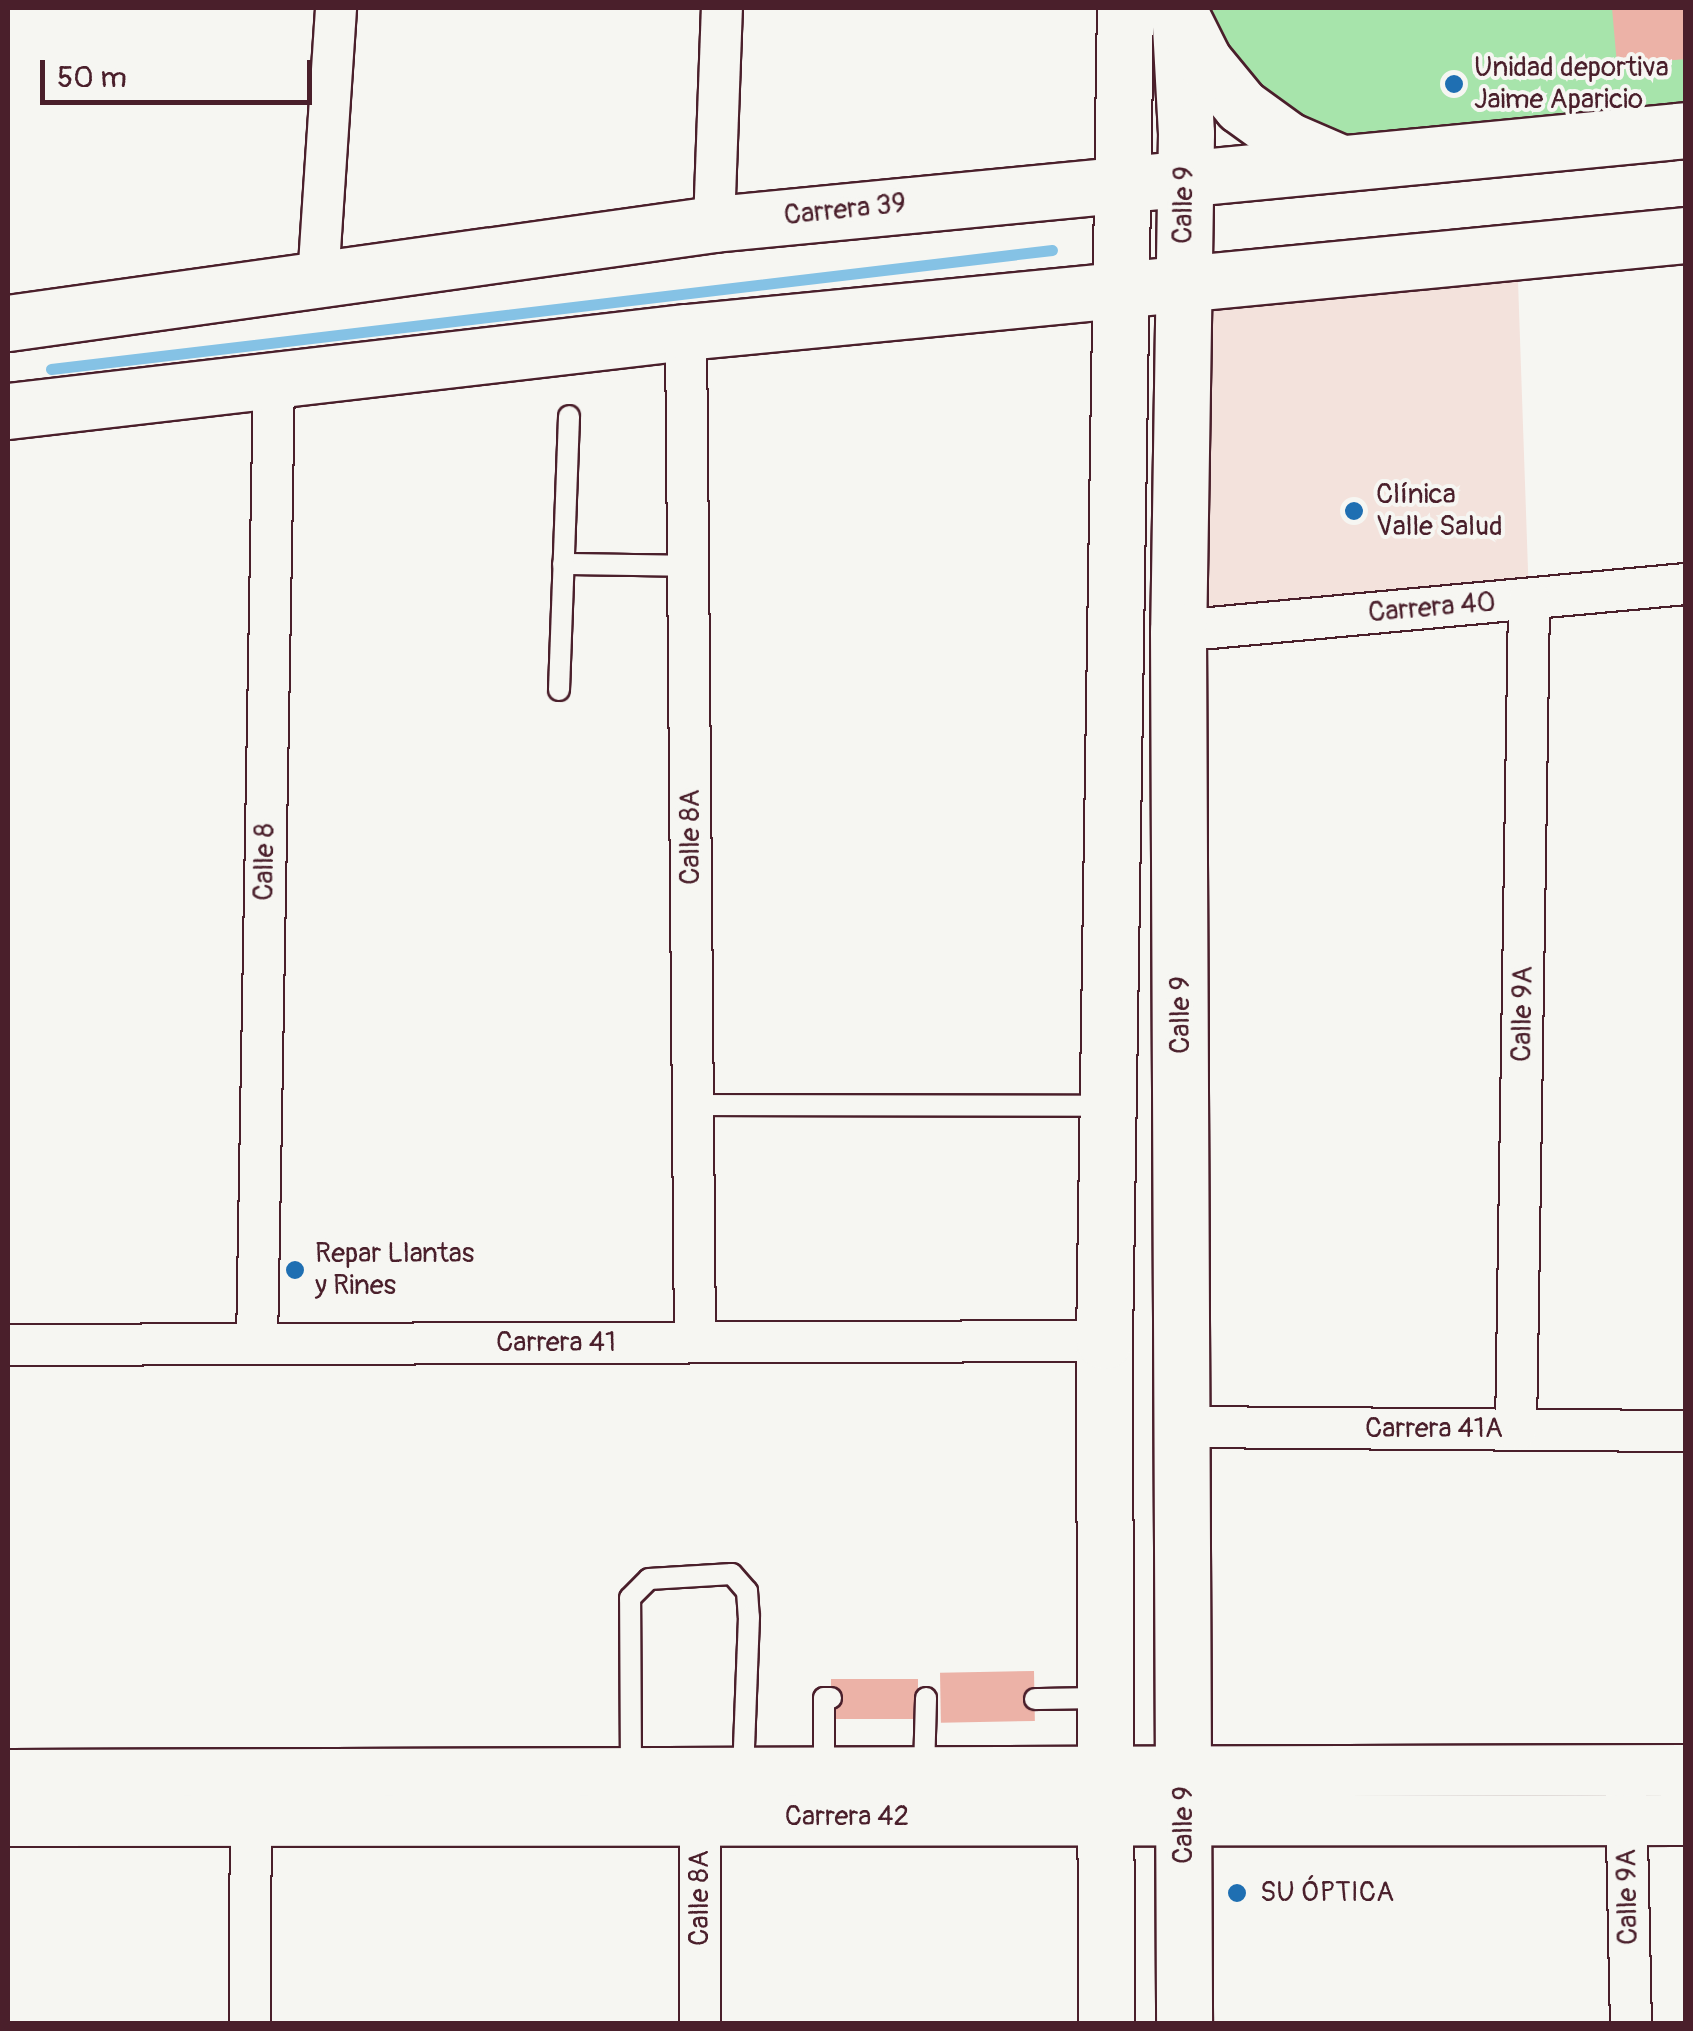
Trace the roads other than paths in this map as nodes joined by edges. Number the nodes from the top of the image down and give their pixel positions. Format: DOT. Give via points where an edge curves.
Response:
graph roads {
  1 [pos="336,8"];
  2 [pos="722,8"];
  3 [pos="1125,8"];
  4 [pos="1179,8"];
  5 [pos="1686,130"];
  6 [pos="1342,163"];
  7 [pos="1185,176"];
  8 [pos="1123,180"];
  9 [pos="714,224"];
  10 [pos="1686,236"];
  11 [pos="318,280"];
  12 [pos="1182,283"];
  13 [pos="1118,289"];
  14 [pos="8,323"];
  15 [pos="686,332"];
  16 [pos="274,381"];
  17 [pos="11,407"];
  18 [pos="569,416"];
  19 [pos="563,564"];
  20 [pos="688,566"];
  21 [pos="1686,584"];
  22 [pos="1529,598"];
  23 [pos="1178,631"];
  24 [pos="559,690"];
  25 [pos="693,1105"];
  26 [pos="1106,1106"];
  27 [pos="1104,1341"];
  28 [pos="695,1342"];
  29 [pos="257,1344"];
  30 [pos="8,1345"];
  31 [pos="1183,1427"];
  32 [pos="1516,1430"];
  33 [pos="1686,1431"];
  34 [pos="831,1698"];
  35 [pos="928,1698"];
  36 [pos="1109,1698"];
  37 [pos="1034,1699"];
  38 [pos="1626,1770"];
  39 [pos="1686,1770"];
  40 [pos="924,1771"];
  41 [pos="631,1772"];
  42 [pos="824,1772"];
  43 [pos="8,1775"];
  44 [pos="714,1787"];
  45 [pos="1108,1793"];
  46 [pos="1184,1795"];
  47 [pos="251,1797"];
  48 [pos="1626,1820"];
  49 [pos="1686,1820"];
  50 [pos="8,1821"];
  51 [pos="250,2024"];
  52 [pos="700,2024"];
  53 [pos="1106,2024"];
  54 [pos="1184,2024"];
  55 [pos="1631,2024"];
  1 -- 11 [label="street"];
  2 -- 9 [label="street"];
  3 -- 8 [label="main road"];
  4 -- 6 [label="main road" via="1204,61 1241,106 1288,140"];
  4 -- 7 [label="main road, Calle 9"];
  5 -- 6 [label="main road, Carrera 39"];
  6 -- 7 [label="main road, Carrera 39"];
  7 -- 8 [label="main road, Carrera 39"];
  7 -- 12 [label="main road, Calle 9"];
  8 -- 9 [label="main road, Carrera 39"];
  8 -- 13 [label="main road"];
  9 -- 11 [label="main road, Carrera 39"];
  10 -- 12 [label="main road"];
  11 -- 14 [label="main road, Carrera 39"];
  12 -- 13 [label="main road"];
  12 -- 23 [label="main road, Calle 9"];
  13 -- 15 [label="main road"];
  13 -- 26 [label="main road"];
  15 -- 16 [label="main road"];
  15 -- 20 [label="street, Calle 8A"];
  16 -- 17 [label="main road"];
  16 -- 29 [label="street, Calle 8"];
  18 -- 19 [label="lane"];
  19 -- 20 [label="lane"];
  19 -- 24 [label="lane"];
  20 -- 25 [label="street, Calle 8A"];
  21 -- 22 [label="street, Carrera 40"];
  22 -- 23 [label="street, Carrera 40"];
  22 -- 32 [label="street, Calle 9A"];
  23 -- 31 [label="main road, Calle 9"];
  25 -- 26 [label="lane"];
  25 -- 28 [label="street, Calle 8A"];
  26 -- 27 [label="main road"];
  27 -- 28 [label="street, Carrera 41"];
  27 -- 36 [label="main road"];
  28 -- 29 [label="street, Carrera 41"];
  29 -- 30 [label="street, Carrera 41"];
  31 -- 32 [label="street, Carrera 41A"];
  31 -- 46 [label="main road, Calle 9"];
  32 -- 33 [label="street, Carrera 41A"];
  34 -- 42 [label="lane" via="824,1698"];
  35 -- 40 [label="lane"];
  36 -- 37 [label="lane"];
  36 -- 45 [label="main road"];
  38 -- 39 [label="street, Carrera 42"];
  38 -- 46 [label="street, Carrera 42"];
  38 -- 48 [label="street, Calle 9A"];
  40 -- 42 [label="street, Carrera 42"];
  40 -- 45 [label="street, Carrera 42"];
  41 -- 44 [label="street, Carrera 42"];
  41 -- 44 [label="lane" via="630,1598 649,1579 732,1574 747,1591 749,1617"];
  41 -- 47 [label="street, Carrera 42"];
  42 -- 44 [label="street, Carrera 42"];
  43 -- 47 [label="street, Carrera 42"];
  44 -- 45 [label="street, Carrera 42"];
  44 -- 47 [label="street, Carrera 42"];
  44 -- 52 [label="street, Calle 8A"];
  45 -- 46 [label="street, Carrera 42"];
  45 -- 53 [label="main road"];
  46 -- 48 [label="street, Carrera 42"];
  46 -- 54 [label="main road, Calle 9"];
  47 -- 50 [label="street, Carrera 42"];
  47 -- 51 [label="street"];
  48 -- 49 [label="street, Carrera 42"];
  48 -- 55 [label="street, Calle 9A"];
}
